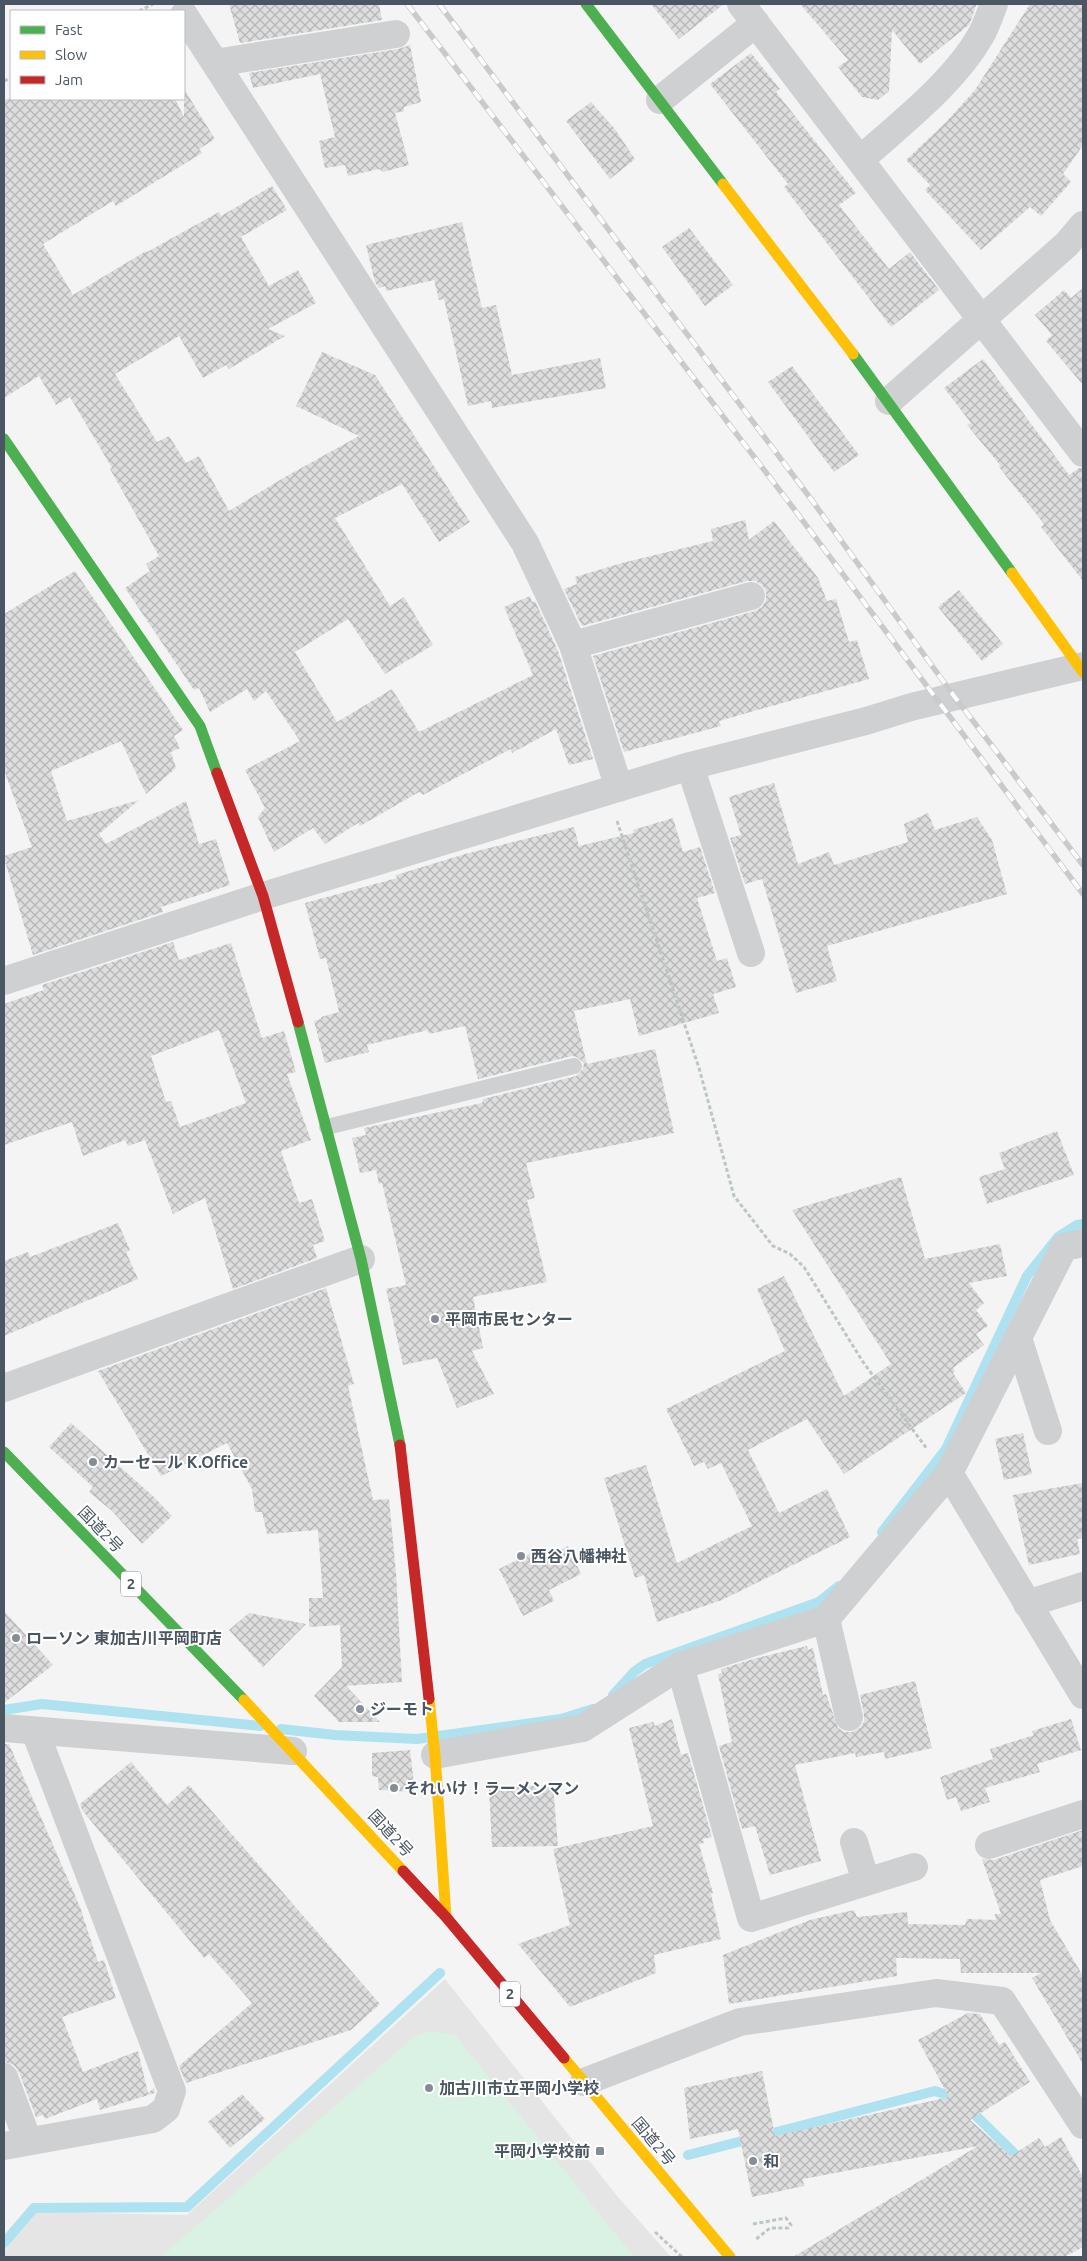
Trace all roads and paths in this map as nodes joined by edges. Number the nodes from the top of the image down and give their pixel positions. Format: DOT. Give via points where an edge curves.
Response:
graph roads {
  1 [pos="154,4"];
  2 [pos="586,4"];
  3 [pos="994,4"];
  4 [pos="141,10"];
  5 [pos="749,14"];
  6 [pos="185,17"];
  7 [pos="396,34"];
  8 [pos="215,63"];
  9 [pos="660,100"];
  10 [pos="861,159"];
  11 [pos="1083,225"];
  12 [pos="982,321"];
  13 [pos="889,401"];
  14 [pos="5,444"];
  15 [pos="1083,453"];
  16 [pos="751,596"];
  17 [pos="573,645"];
  18 [pos="1082,668"];
  19 [pos="690,766"];
  20 [pos="613,789"];
  21 [pos="263,896"];
  22 [pos="750,953"];
  23 [pos="4,981"];
  24 [pos="574,1066"];
  25 [pos="327,1127"];
  26 [pos="1083,1243"];
  27 [pos="361,1259"];
  28 [pos="1018,1338"];
  29 [pos="4,1388"];
  30 [pos="1048,1431"];
  31 [pos="4,1452"];
  32 [pos="949,1473"];
  33 [pos="1083,1586"];
  34 [pos="1027,1604"];
  35 [pos="826,1619"];
  36 [pos="680,1666"];
  37 [pos="1083,1695"];
  38 [pos="849,1718"];
  39 [pos="4,1728"];
  40 [pos="35,1731"];
  41 [pos="288,1745"];
  42 [pos="435,1753"];
  43 [pos="1083,1814"];
  44 [pos="854,1842"];
  45 [pos="989,1845"];
  46 [pos="914,1867"];
  47 [pos="866,1882"];
  48 [pos="446,1917"];
  49 [pos="4,2077"];
  50 [pos="584,2082"];
  51 [pos="1083,2125"];
  52 [pos="16,2143"];
  53 [pos="753,2224"];
  54 [pos="656,2232"];
  55 [pos="749,2245"];
  56 [pos="682,2257"];
  57 [pos="730,2257"];
  1 -- 4 [label="path"];
  2 -- 9 [label="main road"];
  3 -- 10 [label="street" via="981,35 961,63 924,102"];
  5 -- 9 [label="street"];
  5 -- 10 [label="street"];
  6 -- 8 [label="street"];
  7 -- 8 [label="street"];
  8 -- 17 [label="street" via="525,543"];
  9 -- 13 [label="main road"];
  10 -- 12 [label="street"];
  11 -- 12 [label="street" via="1067,244"];
  12 -- 13 [label="street"];
  12 -- 15 [label="street"];
  13 -- 18 [label="main road"];
  14 -- 21 [label="main road" via="200,726"];
  16 -- 17 [label="street"];
  17 -- 20 [label="street"];
  18 -- 19 [label="street" via="911,707"];
  19 -- 20 [label="street"];
  19 -- 22 [label="street"];
  20 -- 21 [label="street"];
  20 -- 32 [label="path" via="699,1068 734,1196 773,1246 804,1266 863,1362 921,1443"];
  21 -- 23 [label="street"];
  21 -- 25 [label="main road"];
  24 -- 25 [label="lane"];
  25 -- 27 [label="main road"];
  26 -- 28 [label="street" via="1064,1247"];
  27 -- 29 [label="street"];
  27 -- 42 [label="main road" via="399,1439"];
  28 -- 30 [label="street"];
  28 -- 32 [label="street"];
  31 -- 41 [label="main road, 国道2号 / 2"];
  32 -- 34 [label="street"];
  32 -- 35 [label="street"];
  33 -- 34 [label="street"];
  34 -- 37 [label="street"];
  35 -- 36 [label="street"];
  35 -- 38 [label="street"];
  36 -- 42 [label="street" via="583,1728"];
  36 -- 47 [label="street" via="750,1918"];
  39 -- 40 [label="street"];
  40 -- 41 [label="street"];
  40 -- 52 [label="street" via="172,2091 166,2109 154,2119"];
  41 -- 48 [label="main road, 国道2号 / 2"];
  42 -- 48 [label="main road"];
  43 -- 45 [label="street"];
  44 -- 47 [label="street"];
  46 -- 47 [label="street"];
  48 -- 50 [label="main road, 国道2号 / 2"];
  49 -- 52 [label="street"];
  50 -- 51 [label="street" via="740,2022 936,1993 1002,2001"];
  50 -- 57 [label="main road, 国道2号 / 2"];
  53 -- 55 [label="path" via="786,2218 791,2225 788,2228 770,2228"];
  54 -- 56 [label="path"];
}
